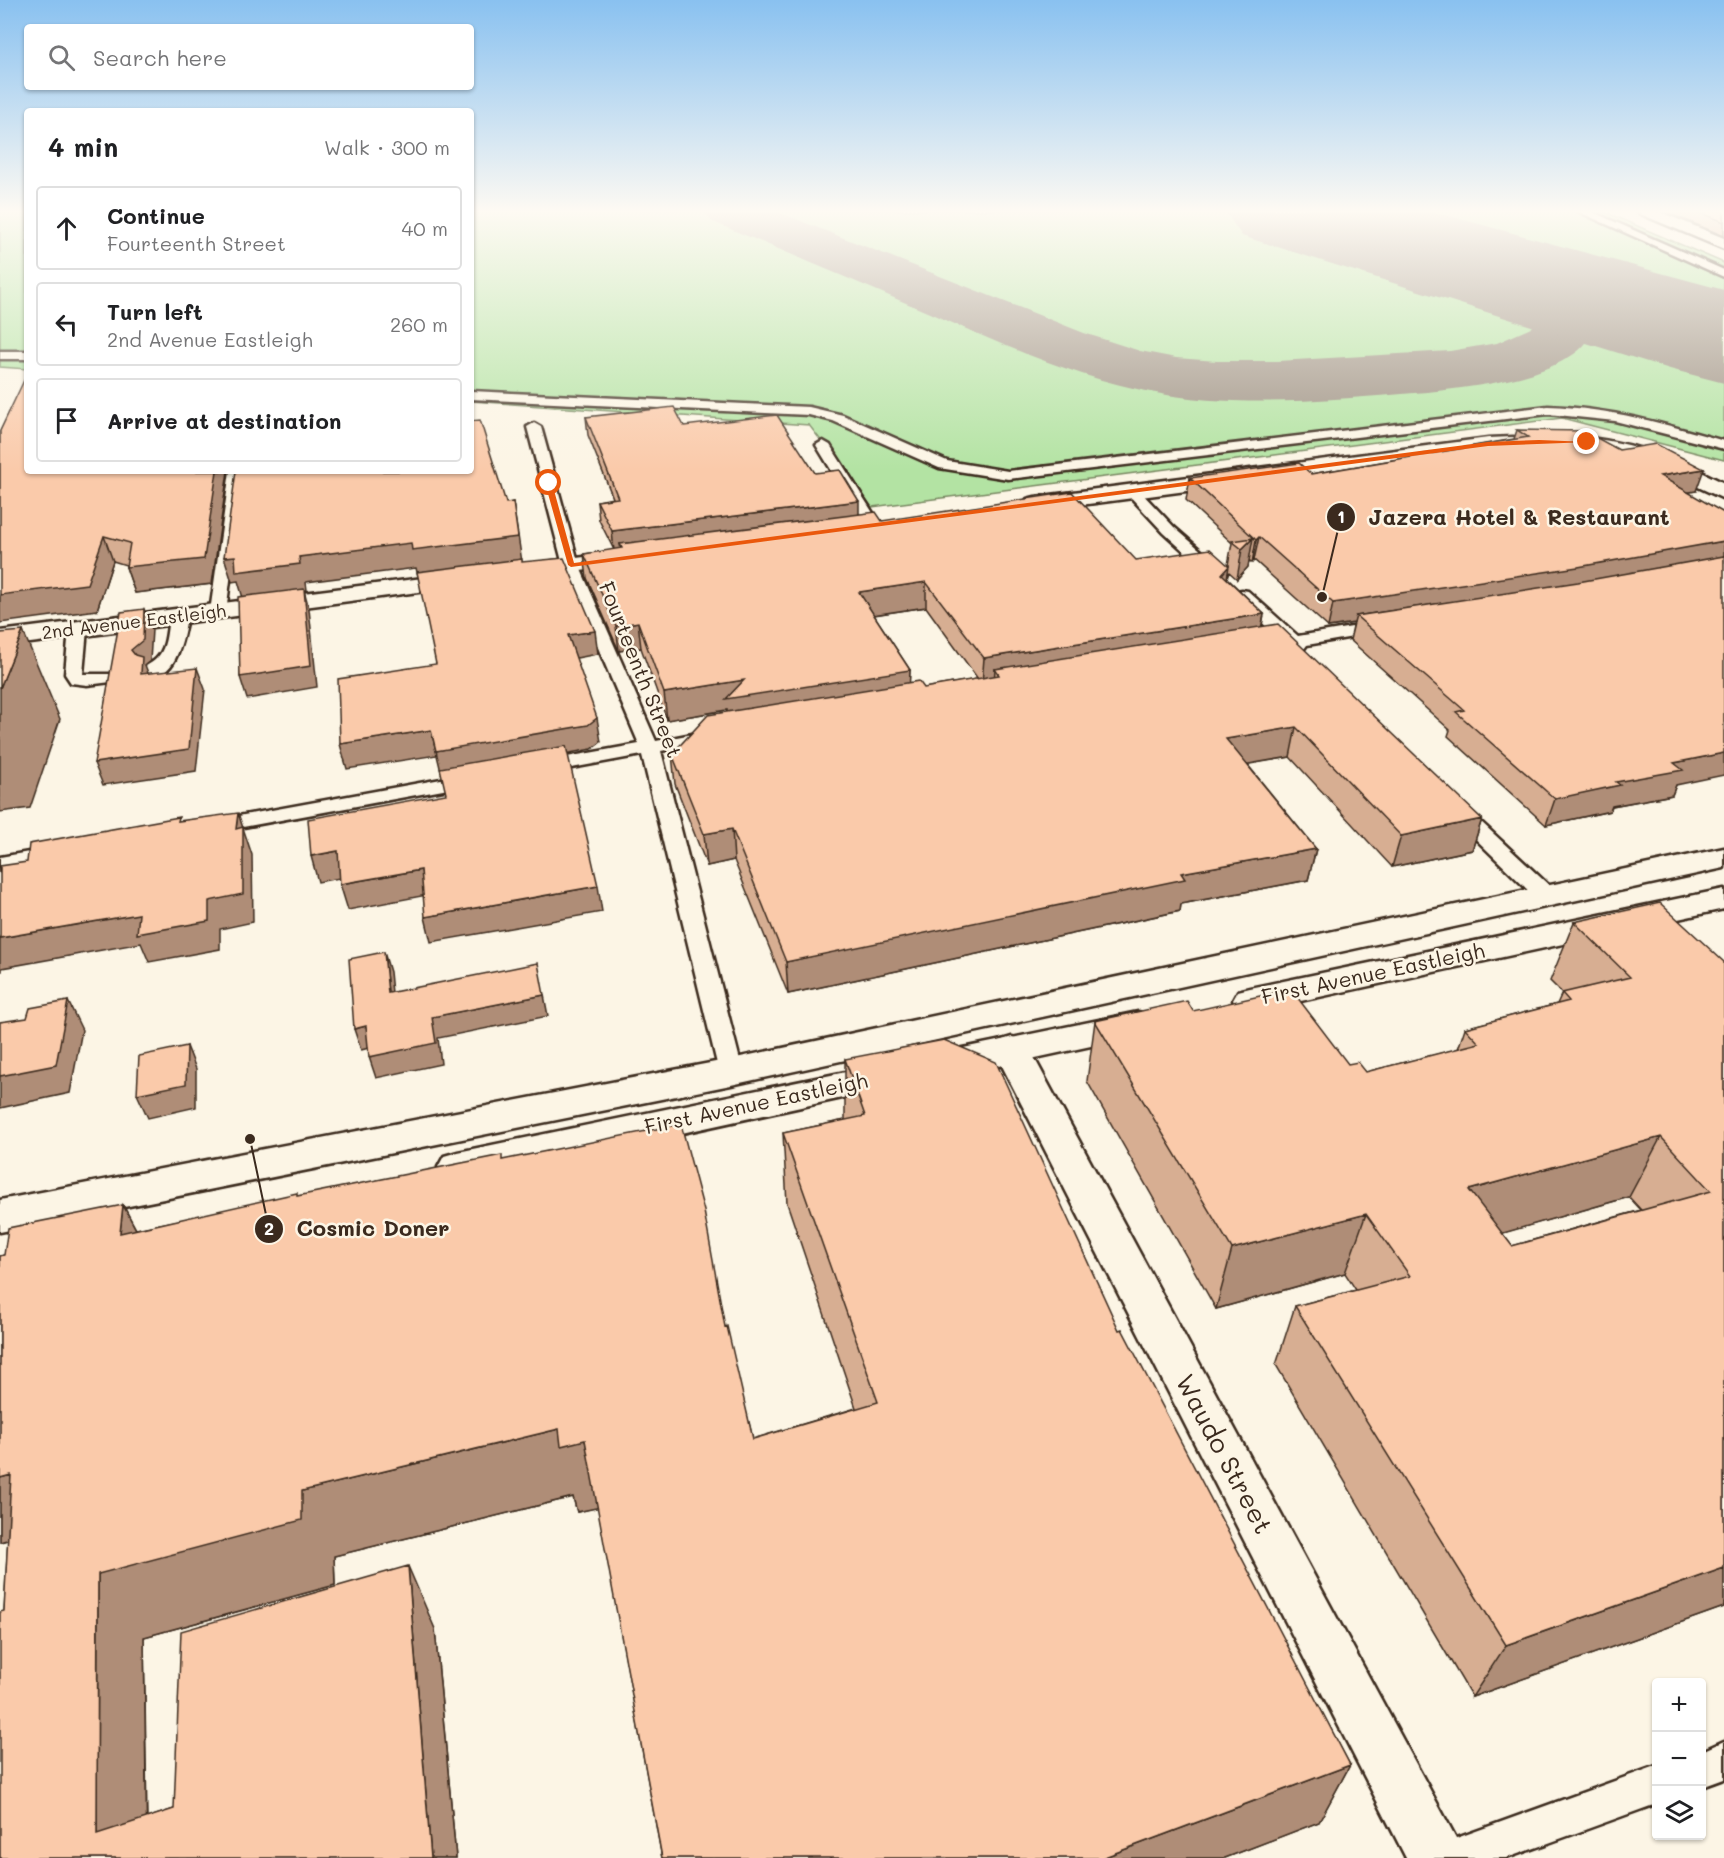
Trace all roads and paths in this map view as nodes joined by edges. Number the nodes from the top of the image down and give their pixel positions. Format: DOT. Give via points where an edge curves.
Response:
graph roads {
  1 [pos="0,355"];
  2 [pos="24,356"];
  3 [pos="474,395"];
  4 [pos="534,427"];
  5 [pos="1529,442"];
  6 [pos="1551,442"];
  7 [pos="823,445"];
  8 [pos="1724,445"];
  9 [pos="237,474"];
  10 [pos="1132,491"];
  11 [pos="1724,492"];
  12 [pos="1010,508"];
  13 [pos="885,525"];
  14 [pos="851,530"];
  15 [pos="652,555"];
  16 [pos="571,565"];
  17 [pos="218,612"];
  18 [pos="178,617"];
  19 [pos="1395,624"];
  20 [pos="78,629"];
  21 [pos="0,639"];
  22 [pos="1294,641"];
  23 [pos="1248,649"];
  24 [pos="1311,659"];
  25 [pos="150,670"];
  26 [pos="105,678"];
  27 [pos="729,733"];
  28 [pos="650,748"];
  29 [pos="522,771"];
  30 [pos="487,777"];
  31 [pos="1443,797"];
  32 [pos="195,830"];
  33 [pos="79,851"];
  34 [pos="1724,858"];
  35 [pos="0,864"];
  36 [pos="1546,895"];
  37 [pos="1724,899"];
  38 [pos="1219,1007"];
  39 [pos="1173,1016"];
  40 [pos="1012,1050"];
  41 [pos="731,1072"];
  42 [pos="430,1173"];
  43 [pos="0,1216"];
  44 [pos="1724,1760"];
  45 [pos="1706,1766"];
  46 [pos="1653,1786"];
  47 [pos="1436,1858"];
  48 [pos="1454,1858"];
  1 -- 2 [label="lane"];
  3 -- 8 [label="lane" via="809,411 838,418 944,465 1008,475 1548,410 1593,412"];
  4 -- 16 [label="lane, Fourteenth Street"];
  5 -- 10 [label="street" via="1488,444"];
  6 -- 11 [label="street" via="1587,442 1644,454"];
  7 -- 13 [label="lane"];
  9 -- 17 [label="lane"];
  10 -- 12 [label="street"];
  10 -- 22 [label="lane" via="1169,530"];
  13 -- 14 [label="street"];
  15 -- 16 [label="street, 2nd Avenue Eastleigh"];
  16 -- 17 [label="street, 2nd Avenue Eastleigh"];
  16 -- 28 [label="lane, Fourteenth Street"];
  17 -- 18 [label="street, 2nd Avenue Eastleigh"];
  18 -- 20 [label="street, 2nd Avenue Eastleigh"];
  18 -- 25 [label="lane" via="169,659"];
  19 -- 22 [label="lane"];
  20 -- 21 [label="street, 2nd Avenue Eastleigh"];
  20 -- 26 [label="lane" via="74,674 77,679"];
  22 -- 23 [label="lane"];
  22 -- 24 [label="lane"];
  27 -- 28 [label="lane"];
  28 -- 29 [label="lane"];
  28 -- 41 [label="lane, Fourteenth Street"];
  30 -- 32 [label="lane"];
  31 -- 36 [label="lane"];
  33 -- 35 [label="lane"];
  34 -- 36 [label="street, First Avenue Eastleigh"];
  36 -- 41 [label="street, First Avenue Eastleigh"];
  37 -- 38 [label="street, First Avenue Eastleigh"];
  39 -- 40 [label="street, First Avenue Eastleigh"];
  40 -- 42 [label="street, First Avenue Eastleigh"];
  40 -- 47 [label="street, Waudo Street"];
  41 -- 43 [label="street, First Avenue Eastleigh"];
  44 -- 45 [label="lane"];
  46 -- 48 [label="lane"];
}
